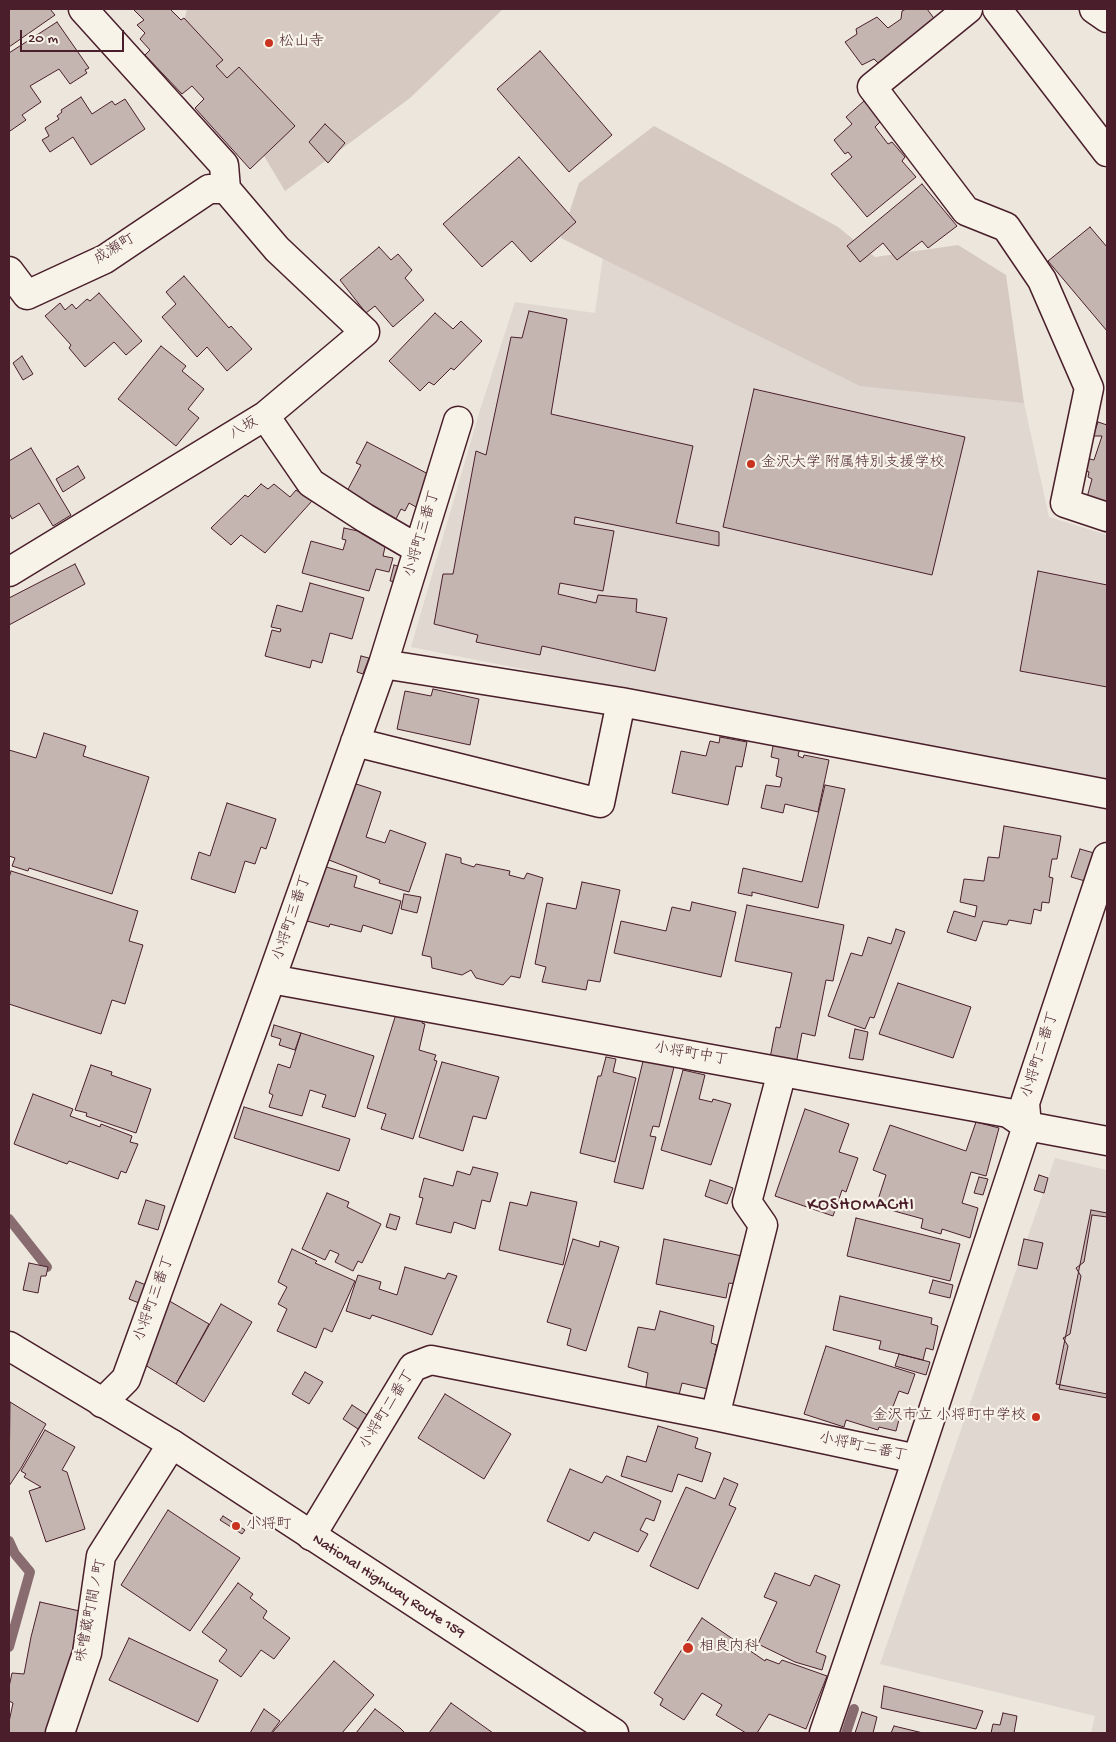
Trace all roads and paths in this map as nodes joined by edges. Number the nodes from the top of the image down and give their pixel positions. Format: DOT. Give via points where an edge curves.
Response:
graph roads {
  1 [pos="83,9"];
  2 [pos="968,9"];
  3 [pos="997,9"];
  4 [pos="1094,9"];
  5 [pos="1107,18"];
  6 [pos="1107,152"];
  7 [pos="226,189"];
  8 [pos="9,271"];
  9 [pos="264,416"];
  10 [pos="458,420"];
  11 [pos="1107,517"];
  12 [pos="418,549"];
  13 [pos="9,572"];
  14 [pos="383,664"];
  15 [pos="621,702"];
  16 [pos="355,742"];
  17 [pos="1107,794"];
  18 [pos="1107,857"];
  19 [pos="271,979"];
  20 [pos="782,1072"];
  21 [pos="1027,1126"];
  22 [pos="1107,1141"];
  23 [pos="9,1346"];
  24 [pos="102,1403"];
  25 [pos="715,1416"];
  26 [pos="172,1444"];
  27 [pos="917,1460"];
  28 [pos="311,1536"];
  29 [pos="60,1733"];
  30 [pos="614,1733"];
  31 [pos="824,1733"];
  1 -- 7 [label="main road" via="224,165"];
  2 -- 11 [label="main road" via="872,87 966,212 1006,227 1042,280 1089,388 1065,502"];
  3 -- 6 [label="main road"];
  4 -- 5 [label="main road"];
  7 -- 8 [label="main road, 成瀬町" via="209,189 105,259 26,294"];
  7 -- 9 [label="main road, 八坂" via="277,249 365,332"];
  9 -- 12 [label="main road" via="311,483"];
  9 -- 13 [label="main road, 八坂"];
  10 -- 12 [label="main road, 小将町三番丁"];
  12 -- 14 [label="main road, 小将町三番丁"];
  14 -- 15 [label="main road"];
  14 -- 16 [label="main road, 小将町三番丁"];
  15 -- 16 [label="main road" via="600,803"];
  15 -- 17 [label="main road"];
  16 -- 19 [label="main road, 小将町三番丁"];
  18 -- 21 [label="main road, 小将町二番丁" via="1025,1103"];
  19 -- 20 [label="main road, 小将町中丁"];
  19 -- 24 [label="main road, 小将町三番丁" via="126,1379"];
  20 -- 21 [label="main road, 小将町中丁" via="1008,1114"];
  20 -- 25 [label="main road" via="747,1202 764,1225"];
  21 -- 22 [label="main road, 小将町中丁"];
  21 -- 27 [label="main road, 小将町二番丁"];
  23 -- 24 [label="main road, National Highway Route 159"];
  24 -- 26 [label="main road, National Highway Route 159"];
  25 -- 27 [label="main road, 小将町二番丁"];
  25 -- 28 [label="main road, 小将町二番丁" via="431,1360 413,1367"];
  26 -- 28 [label="main road, National Highway Route 159"];
  26 -- 29 [label="main road, 味噌蔵町間ノ町" via="101,1556 87,1653"];
  27 -- 31 [label="main road"];
  28 -- 30 [label="main road, National Highway Route 159"];
}
